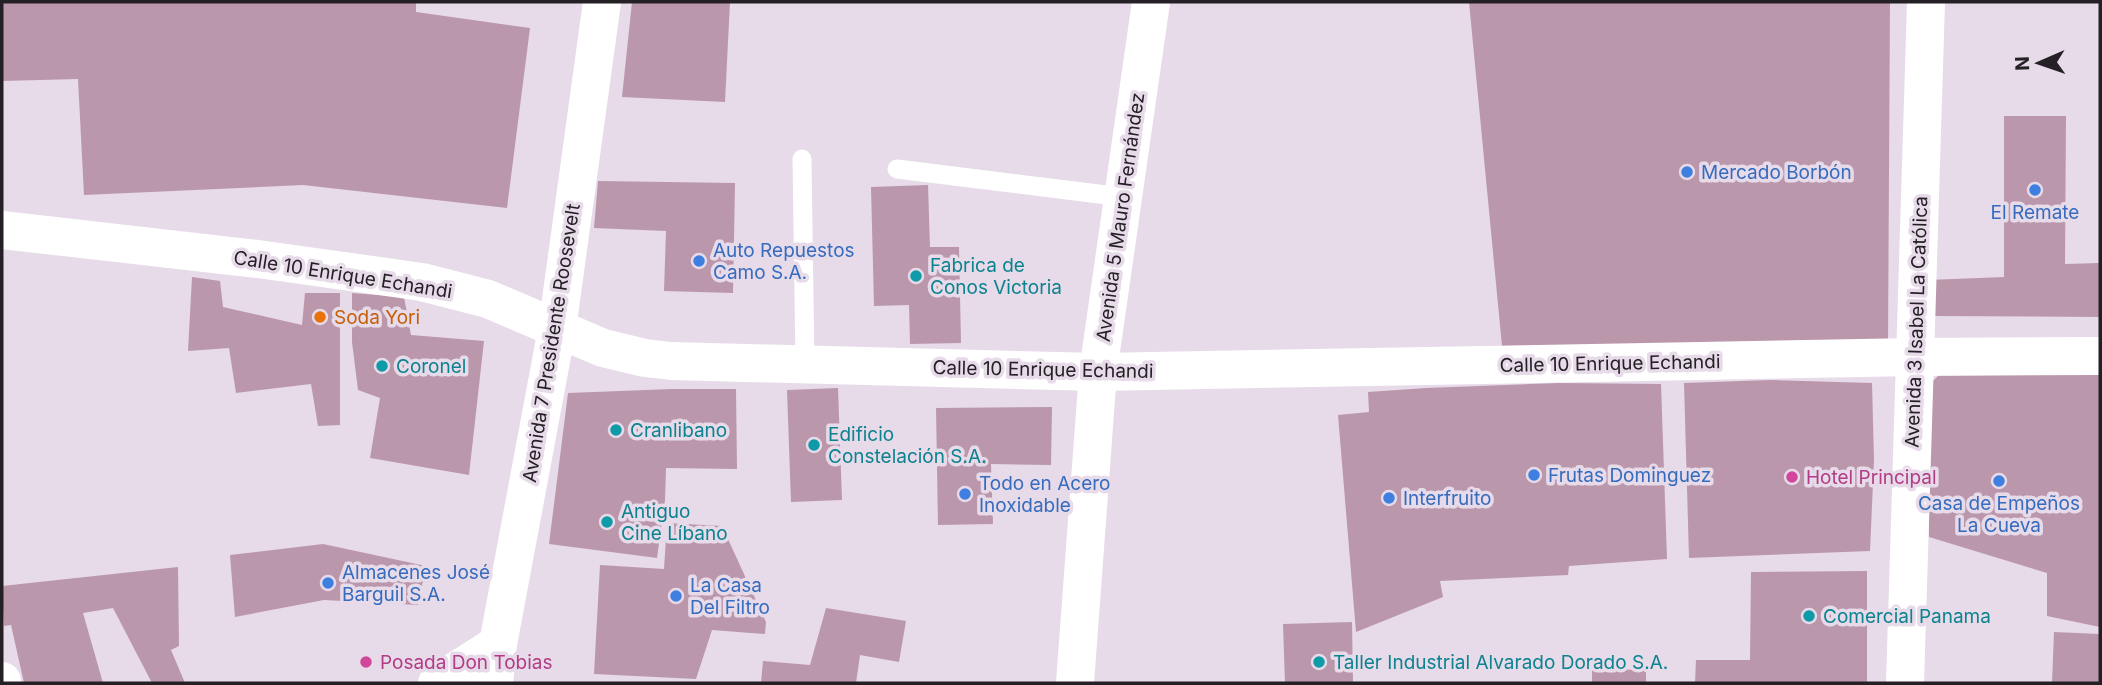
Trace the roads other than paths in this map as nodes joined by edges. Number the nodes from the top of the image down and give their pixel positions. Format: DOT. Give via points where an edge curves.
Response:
graph roads {
  1 [pos="602,2"];
  2 [pos="1151,2"];
  3 [pos="1926,2"];
  4 [pos="802,159"];
  5 [pos="897,169"];
  6 [pos="1123,197"];
  7 [pos="2,230"];
  8 [pos="557,329"];
  9 [pos="2100,356"];
  10 [pos="1914,357"];
  11 [pos="805,365"];
  12 [pos="1098,372"];
  13 [pos="498,644"];
  14 [pos="437,683"];
  15 [pos="494,683"];
  16 [pos="1075,683"];
  17 [pos="1905,683"];
  1 -- 8 [label="street, Avenida 7 Presidente Roosevelt"];
  2 -- 6 [label="street, Avenida 5 Mauro Fernández"];
  3 -- 10 [label="street, Avenida 3 Isabel La Católica"];
  4 -- 11 [label="lane"];
  5 -- 6 [label="lane"];
  6 -- 12 [label="street, Avenida 5 Mauro Fernández"];
  7 -- 8 [label="street, Calle 10 Enrique Echandi" via="422,282 488,299"];
  8 -- 11 [label="street, Calle 10 Enrique Echandi" via="603,348 645,358"];
  8 -- 13 [label="street, Avenida 7 Presidente Roosevelt"];
  9 -- 10 [label="street, Calle 10 Enrique Echandi"];
  10 -- 12 [label="street, Calle 10 Enrique Echandi"];
  10 -- 17 [label="street, Avenida 3 Isabel La Católica"];
  11 -- 12 [label="street, Calle 10 Enrique Echandi"];
  12 -- 16 [label="street, Avenida 5 Mauro Fernández"];
  13 -- 14 [label="street"];
  13 -- 15 [label="street, Avenida 7 Presidente Roosevelt"];
}
